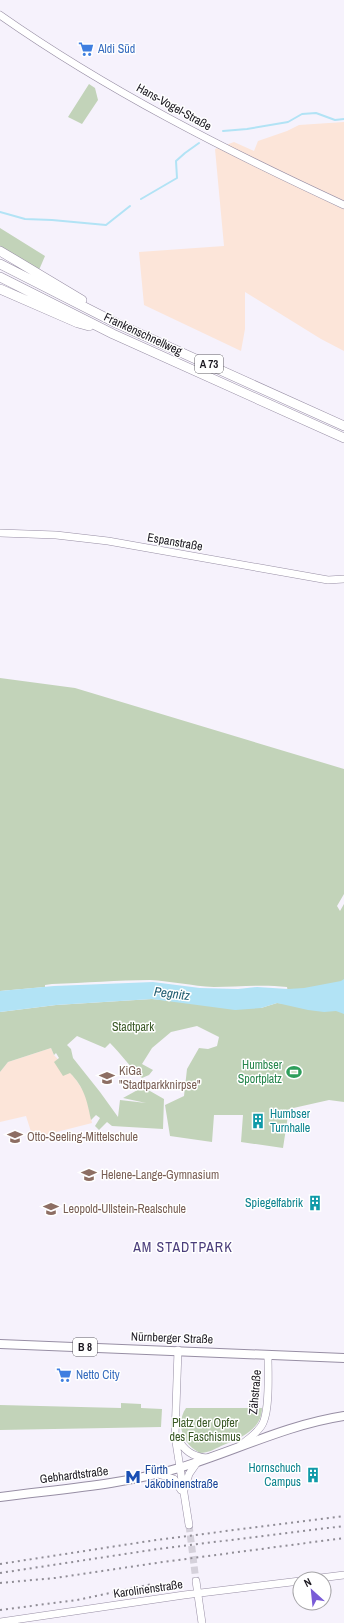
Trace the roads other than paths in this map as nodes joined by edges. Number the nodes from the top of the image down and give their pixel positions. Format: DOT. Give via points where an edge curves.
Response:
graph roads {
  1 [pos="0,15"];
  2 [pos="344,205"];
  3 [pos="0,250"];
  4 [pos="0,264"];
  5 [pos="0,277"];
  6 [pos="0,289"];
  7 [pos="116,323"];
  8 [pos="109,332"];
  9 [pos="344,426"];
  10 [pos="344,438"];
  11 [pos="0,533"];
  12 [pos="344,579"];
  13 [pos="0,1344"];
  14 [pos="178,1350"];
  15 [pos="268,1355"];
  16 [pos="344,1358"];
  17 [pos="344,1416"];
  18 [pos="263,1423"];
  19 [pos="176,1436"];
  20 [pos="265,1436"];
  21 [pos="241,1445"];
  22 [pos="207,1458"];
  23 [pos="198,1461"];
  24 [pos="180,1468"];
  25 [pos="158,1474"];
  26 [pos="183,1494"];
  27 [pos="0,1497"];
  28 [pos="188,1525"];
  29 [pos="344,1575"];
  30 [pos="332,1576"];
  31 [pos="196,1581"];
  32 [pos="292,1582"];
  33 [pos="198,1594"];
  34 [pos="0,1622"];
  35 [pos="202,1623"];
  1 -- 2 [label="street, Hans-Vogel-Straße" via="51,49 169,117 255,163"];
  3 -- 7 [label="highway"];
  4 -- 7 [label="highway, Frankenschnellweg / A 73"];
  5 -- 8 [label="highway, Frankenschnellweg / A 73"];
  6 -- 8 [label="highway" via="78,323"];
  7 -- 9 [label="highway, Frankenschnellweg / A 73"];
  8 -- 10 [label="highway, Frankenschnellweg / A 73"];
  11 -- 12 [label="street, Espanstraße" via="108,541 328,580"];
  13 -- 14 [label="main road, Nürnberger Straße / B 8"];
  14 -- 15 [label="main road, Nürnberger Straße / B 8"];
  14 -- 19 [label="street"];
  15 -- 16 [label="main road, Nürnberger Straße / B 8"];
  15 -- 18 [label="street, Zähstraße"];
  17 -- 20 [label="main road, Gebhardtstraße"];
  18 -- 20 [label="street"];
  18 -- 21 [label="street, Zähstraße"];
  19 -- 22 [label="street" via="189,1453"];
  19 -- 24 [label="street"];
  20 -- 21 [label="main road, Gebhardtstraße"];
  21 -- 22 [label="main road, Gebhardtstraße"];
  22 -- 23 [label="main road, Gebhardtstraße"];
  23 -- 24 [label="main road, Gebhardtstraße"];
  23 -- 26 [label="street" via="189,1474"];
  24 -- 25 [label="main road, Gebhardtstraße"];
  24 -- 26 [label="street"];
  25 -- 26 [label="street" via="174,1479"];
  25 -- 27 [label="main road, Gebhardtstraße"];
  26 -- 28 [label="street"];
  29 -- 30 [label="street"];
  31 -- 33 [label="street"];
  32 -- 33 [label="street, Karolinenstraße"];
  33 -- 34 [label="street, Karolinenstraße"];
  33 -- 35 [label="street"];
}
